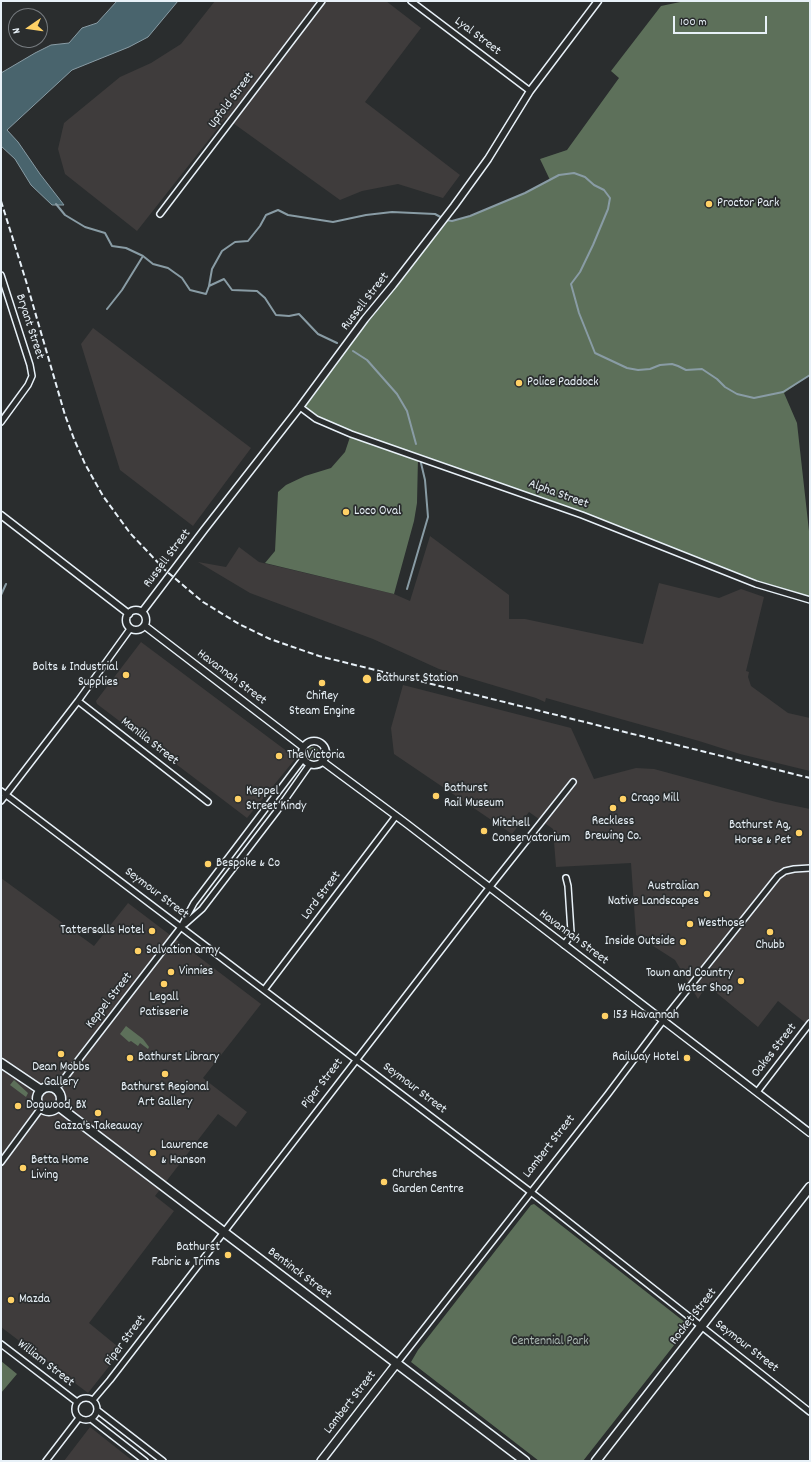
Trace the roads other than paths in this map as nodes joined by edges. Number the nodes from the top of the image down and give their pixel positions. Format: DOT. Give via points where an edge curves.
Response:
graph roads {
  1 [pos="322,1"];
  2 [pos="411,1"];
  3 [pos="598,1"];
  4 [pos="530,91"];
  5 [pos="160,214"];
  6 [pos="1,275"];
  7 [pos="300,407"];
  8 [pos="1,422"];
  9 [pos="1,515"];
  10 [pos="810,600"];
  11 [pos="142,612"];
  12 [pos="129,614"];
  13 [pos="145,626"];
  14 [pos="130,629"];
  15 [pos="78,701"];
  16 [pos="304,747"];
  17 [pos="303,759"];
  18 [pos="322,761"];
  19 [pos="310,764"];
  20 [pos="573,782"];
  21 [pos="1,791"];
  22 [pos="6,794"];
  23 [pos="1,801"];
  24 [pos="208,802"];
  25 [pos="269,804"];
  26 [pos="276,811"];
  27 [pos="396,816"];
  28 [pos="810,868"];
  29 [pos="218,872"];
  30 [pos="225,877"];
  31 [pos="566,878"];
  32 [pos="489,888"];
  33 [pos="181,927"];
  34 [pos="564,945"];
  35 [pos="264,990"];
  36 [pos="663,1020"];
  37 [pos="810,1023"];
  38 [pos="356,1059"];
  39 [pos="1,1063"];
  40 [pos="56,1089"];
  41 [pos="40,1090"];
  42 [pos="757,1092"];
  43 [pos="58,1106"];
  44 [pos="41,1108"];
  45 [pos="810,1133"];
  46 [pos="1,1162"];
  47 [pos="810,1187"];
  48 [pos="531,1191"];
  49 [pos="224,1231"];
  50 [pos="701,1326"];
  51 [pos="1,1344"];
  52 [pos="397,1363"];
  53 [pos="93,1400"];
  54 [pos="76,1402"];
  55 [pos="97,1410"];
  56 [pos="810,1412"];
  57 [pos="79,1418"];
  58 [pos="90,1419"];
  59 [pos="46,1461"];
  60 [pos="145,1461"];
  61 [pos="163,1461"];
  62 [pos="321,1461"];
  63 [pos="525,1461"];
  64 [pos="596,1461"];
  1 -- 5 [label="street, Upfold Street"];
  2 -- 4 [label="street, Lyal Street"];
  3 -- 4 [label="street, Russell Street"];
  4 -- 7 [label="street, Russell Street" via="488,159 454,206"];
  6 -- 8 [label="street, Bryant Street" via="32,376"];
  7 -- 10 [label="street, Alpha Street" via="316,419 351,434 582,515 756,584"];
  7 -- 11 [label="street, Russell Street"];
  9 -- 12 [label="street"];
  11 -- 12 [label="street" via="134,610"];
  11 -- 13 [label="street" via="146,617"];
  12 -- 14 [label="street" via="126,621"];
  13 -- 14 [label="street" via="138,630"];
  13 -- 16 [label="street, Havannah Street"];
  14 -- 15 [label="street"];
  15 -- 22 [label="street"];
  15 -- 24 [label="street, Manilla Street"];
  16 -- 17 [label="street"];
  16 -- 18 [label="street" via="309,742 320,743 325,752"];
  17 -- 19 [label="street"];
  17 -- 25 [label="street, Keppel Street"];
  18 -- 19 [label="street"];
  18 -- 27 [label="street, Havannah Street"];
  19 -- 26 [label="street, Keppel Street"];
  20 -- 32 [label="street, Piper Street"];
  21 -- 22 [label="street, Seymour Street"];
  22 -- 23 [label="street"];
  22 -- 33 [label="street, Seymour Street"];
  25 -- 26 [label="street"];
  25 -- 29 [label="street, Keppel Street"];
  26 -- 30 [label="street, Keppel Street"];
  27 -- 32 [label="street, Havannah Street"];
  27 -- 35 [label="street, Lord Street"];
  28 -- 36 [label="street, Lambert Street" via="794,868 778,876"];
  29 -- 30 [label="street"];
  29 -- 33 [label="street, Keppel Street" via="194,903"];
  30 -- 33 [label="street, Keppel Street" via="202,909"];
  31 -- 34 [label="street" via="571,932"];
  32 -- 34 [label="street, Havannah Street"];
  32 -- 38 [label="street, Piper Street"];
  33 -- 35 [label="street, Seymour Street"];
  33 -- 40 [label="street, Keppel Street"];
  34 -- 36 [label="street, Havannah Street"];
  35 -- 38 [label="street, Seymour Street"];
  36 -- 42 [label="street, Havannah Street"];
  36 -- 48 [label="street, Lambert Street"];
  37 -- 42 [label="street, Oakes Street"];
  38 -- 48 [label="street, Seymour Street"];
  38 -- 49 [label="street, Piper Street"];
  39 -- 41 [label="main road"];
  40 -- 41 [label="main road" via="50,1087"];
  40 -- 43 [label="main road" via="61,1099"];
  41 -- 44 [label="main road" via="37,1101"];
  42 -- 45 [label="street, Havannah Street"];
  43 -- 44 [label="main road" via="56,1109 48,1110"];
  43 -- 49 [label="main road, Bentinck Street"];
  44 -- 46 [label="street"];
  47 -- 50 [label="main road, Rocket Street"];
  48 -- 50 [label="street, Seymour Street"];
  48 -- 52 [label="street, Lambert Street"];
  49 -- 52 [label="main road, Bentinck Street"];
  49 -- 53 [label="street, Piper Street"];
  50 -- 56 [label="street, Seymour Street"];
  50 -- 64 [label="main road, Rocket Street"];
  51 -- 54 [label="street, William Street"];
  52 -- 62 [label="main road, Lambert Street"];
  52 -- 63 [label="main road, Bentinck Street"];
  53 -- 54 [label="street" via="82,1398"];
  53 -- 55 [label="street"];
  54 -- 57 [label="street" via="74,1410"];
  55 -- 58 [label="street"];
  55 -- 61 [label="street"];
  57 -- 58 [label="street"];
  57 -- 59 [label="street"];
  58 -- 60 [label="street"];
}
